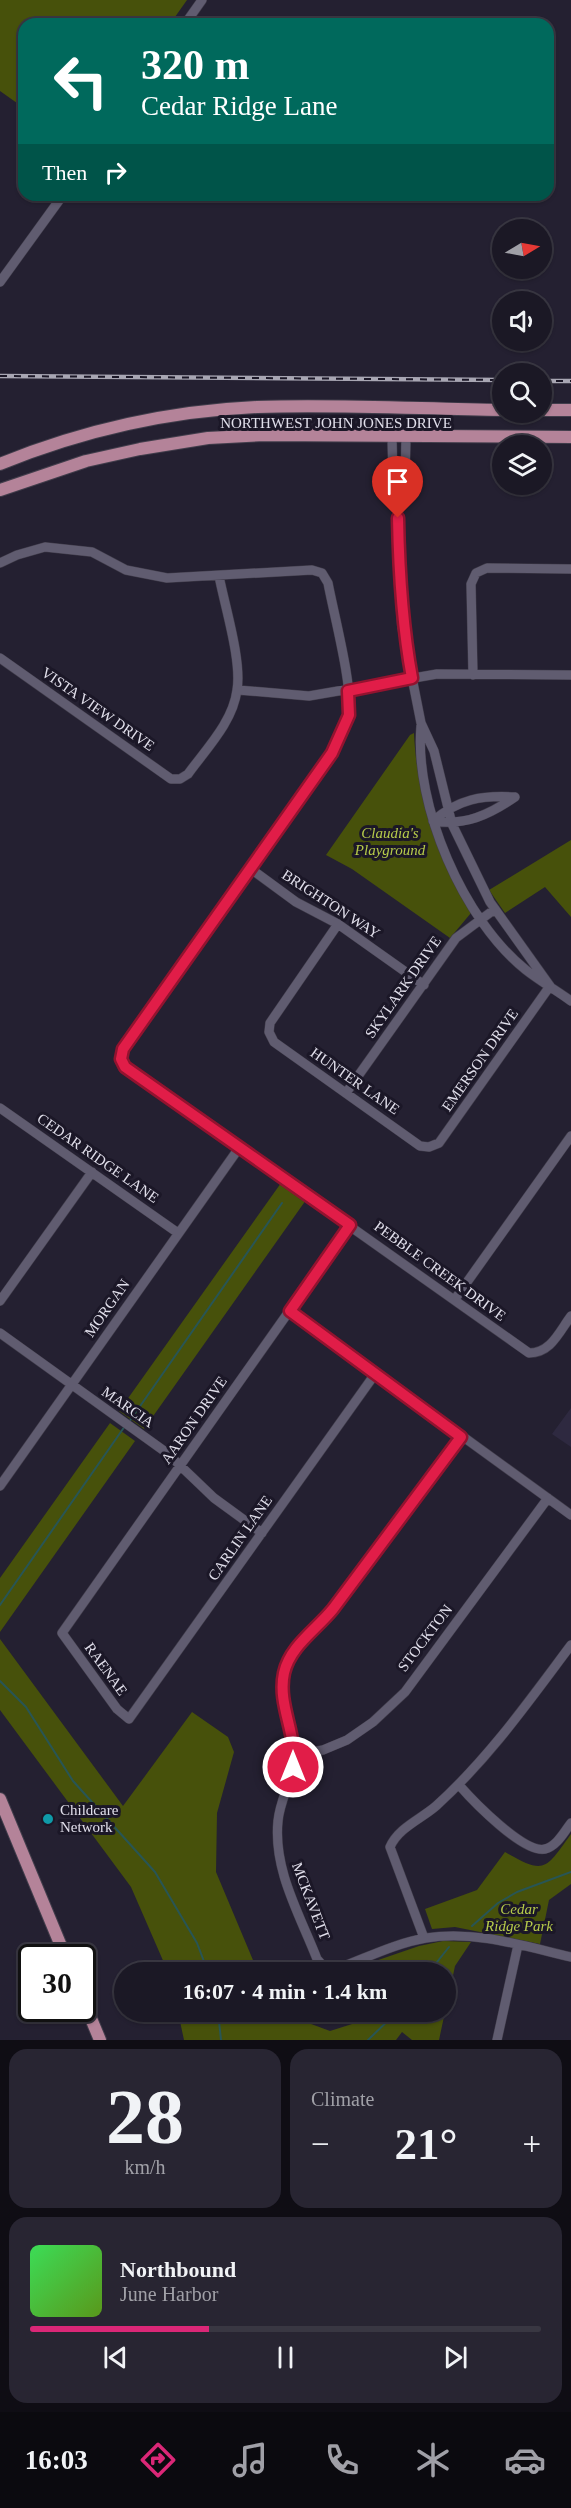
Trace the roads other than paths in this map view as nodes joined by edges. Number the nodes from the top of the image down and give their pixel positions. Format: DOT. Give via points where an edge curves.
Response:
graph roads {
  1 [pos="202,0"];
  2 [pos="189,18"];
  3 [pos="59,201"];
  4 [pos="0,282"];
  5 [pos="492,410"];
  6 [pos="552,410"];
  7 [pos="571,410"];
  8 [pos="392,437"];
  9 [pos="406,437"];
  10 [pos="571,437"];
  11 [pos="0,464"];
  12 [pos="0,490"];
  13 [pos="398,495"];
  14 [pos="0,563"];
  15 [pos="571,569"];
  16 [pos="219,576"];
  17 [pos="0,658"];
  18 [pos="473,675"];
  19 [pos="571,675"];
  20 [pos="412,678"];
  21 [pos="238,690"];
  22 [pos="348,691"];
  23 [pos="421,723"];
  24 [pos="448,808"];
  25 [pos="433,821"];
  26 [pos="452,824"];
  27 [pos="251,868"];
  28 [pos="495,909"];
  29 [pos="481,918"];
  30 [pos="338,924"];
  31 [pos="424,985"];
  32 [pos="550,986"];
  33 [pos="571,1001"];
  34 [pos="346,1094"];
  35 [pos="4,1110"];
  36 [pos="0,1123"];
  37 [pos="571,1136"];
  38 [pos="429,1147"];
  39 [pos="239,1148"];
  40 [pos="92,1172"];
  41 [pos="350,1225"];
  42 [pos="178,1233"];
  43 [pos="455,1299"];
  44 [pos="0,1301"];
  45 [pos="290,1311"];
  46 [pos="571,1316"];
  47 [pos="0,1333"];
  48 [pos="375,1374"];
  49 [pos="71,1384"];
  50 [pos="461,1437"];
  51 [pos="180,1466"];
  52 [pos="0,1486"];
  53 [pos="548,1498"];
  54 [pos="571,1515"];
  55 [pos="262,1533"];
  56 [pos="62,1633"];
  57 [pos="571,1645"];
  58 [pos="129,1719"];
  59 [pos="295,1755"];
  60 [pos="459,1785"];
  61 [pos="0,1801"];
  62 [pos="571,1823"];
  63 [pos="424,1938"];
  64 [pos="60,1944"];
  65 [pos="518,1945"];
  66 [pos="571,1958"];
  67 [pos="92,2022"];
  68 [pos="100,2040"];
  69 [pos="497,2040"];
  1 -- 2 [label="street"];
  3 -- 4 [label="street"];
  5 -- 11 [label="main road, NORTHWEST JOHN JONES DRIVE" via="257,407 202,412 76,437"];
  6 -- 7 [label="main road"];
  8 -- 9 [label="main road, NORTHWEST JOHN JONES DRIVE"];
  8 -- 12 [label="main road, NORTHWEST JOHN JONES DRIVE" via="207,438 86,461"];
  8 -- 13 [label="street" via="393,482"];
  9 -- 10 [label="main road, NORTHWEST JOHN JONES DRIVE"];
  9 -- 13 [label="street" via="405,481"];
  13 -- 20 [label="street" via="402,627"];
  14 -- 16 [label="street" via="45,548 69,548 92,552 126,570 167,578"];
  15 -- 18 [label="street" via="487,568 476,573 471,584"];
  16 -- 21 [label="street" via="237,664"];
  16 -- 22 [label="street" via="312,570 322,573 328,583"];
  17 -- 21 [label="street, VISTA VIEW DRIVE" via="171,779 188,774 226,720"];
  18 -- 19 [label="street"];
  18 -- 20 [label="street"];
  20 -- 22 [label="street"];
  20 -- 23 [label="street"];
  21 -- 22 [label="street" via="309,696"];
  22 -- 27 [label="street" via="349,715 332,753"];
  23 -- 24 [label="street" via="434,751"];
  23 -- 25 [label="street" via="418,754"];
  24 -- 25 [label="street"];
  24 -- 26 [label="street"];
  24 -- 26 [label="street" via="487,795 515,797 492,813"];
  25 -- 26 [label="street"];
  25 -- 29 [label="street" via="454,873"];
  26 -- 28 [label="street"];
  27 -- 30 [label="street, BRIGHTON WAY" via="296,902"];
  27 -- 39 [label="street, PEBBLE CREEK DRIVE" via="123,1049 121,1059 125,1067"];
  28 -- 29 [label="street, SKYLARK DRIVE"];
  28 -- 32 [label="street"];
  29 -- 31 [label="street, SKYLARK DRIVE" via="456,938"];
  29 -- 32 [label="street" via="516,961"];
  30 -- 31 [label="street, BRIGHTON WAY"];
  30 -- 34 [label="street, HUNTER LANE" via="270,1023 269,1032 274,1042"];
  31 -- 34 [label="street, SKYLARK DRIVE"];
  32 -- 33 [label="street"];
  32 -- 38 [label="street, EMERSON DRIVE" via="440,1143"];
  34 -- 38 [label="street, HUNTER LANE" via="420,1146"];
  35 -- 36 [label="street"];
  35 -- 40 [label="street, CEDAR RIDGE LANE"];
  37 -- 43 [label="street"];
  39 -- 41 [label="street, PEBBLE CREEK DRIVE"];
  39 -- 42 [label="street, MORGAN"];
  40 -- 42 [label="street, CEDAR RIDGE LANE"];
  40 -- 44 [label="street"];
  41 -- 43 [label="street, PEBBLE CREEK DRIVE"];
  41 -- 45 [label="street, AARON DRIVE"];
  42 -- 49 [label="street, MORGAN"];
  43 -- 46 [label="street, PEBBLE CREEK DRIVE" via="529,1353 541,1353 549,1346"];
  45 -- 48 [label="street"];
  45 -- 51 [label="street, AARON DRIVE"];
  47 -- 49 [label="street, MARCIA"];
  48 -- 50 [label="street"];
  48 -- 55 [label="street, CARLIN LANE"];
  49 -- 51 [label="street, MARCIA"];
  49 -- 52 [label="street, MORGAN"];
  50 -- 53 [label="street"];
  50 -- 59 [label="street, MCKAVETT" via="332,1610 293,1650 284,1672 282,1694"];
  51 -- 55 [label="street, MARCIA" via="214,1498"];
  51 -- 56 [label="street, AARON DRIVE"];
  53 -- 54 [label="street"];
  53 -- 59 [label="street, STOCKTON" via="405,1692 347,1740"];
  55 -- 58 [label="street, CARLIN LANE"];
  56 -- 58 [label="street, RAENAE" via="117,1709"];
  57 -- 60 [label="street" via="508,1730"];
  59 -- 63 [label="street, MCKAVETT" via="278,1818 277,1844 281,1870 317,1959 326,1969 339,1968"];
  60 -- 62 [label="street" via="479,1809 532,1849 544,1850 555,1845"];
  60 -- 63 [label="street" via="394,1838 390,1848"];
  61 -- 64 [label="main road"];
  63 -- 65 [label="street" via="453,1935"];
  65 -- 66 [label="street"];
  65 -- 69 [label="street"];
  67 -- 68 [label="main road"];
}
